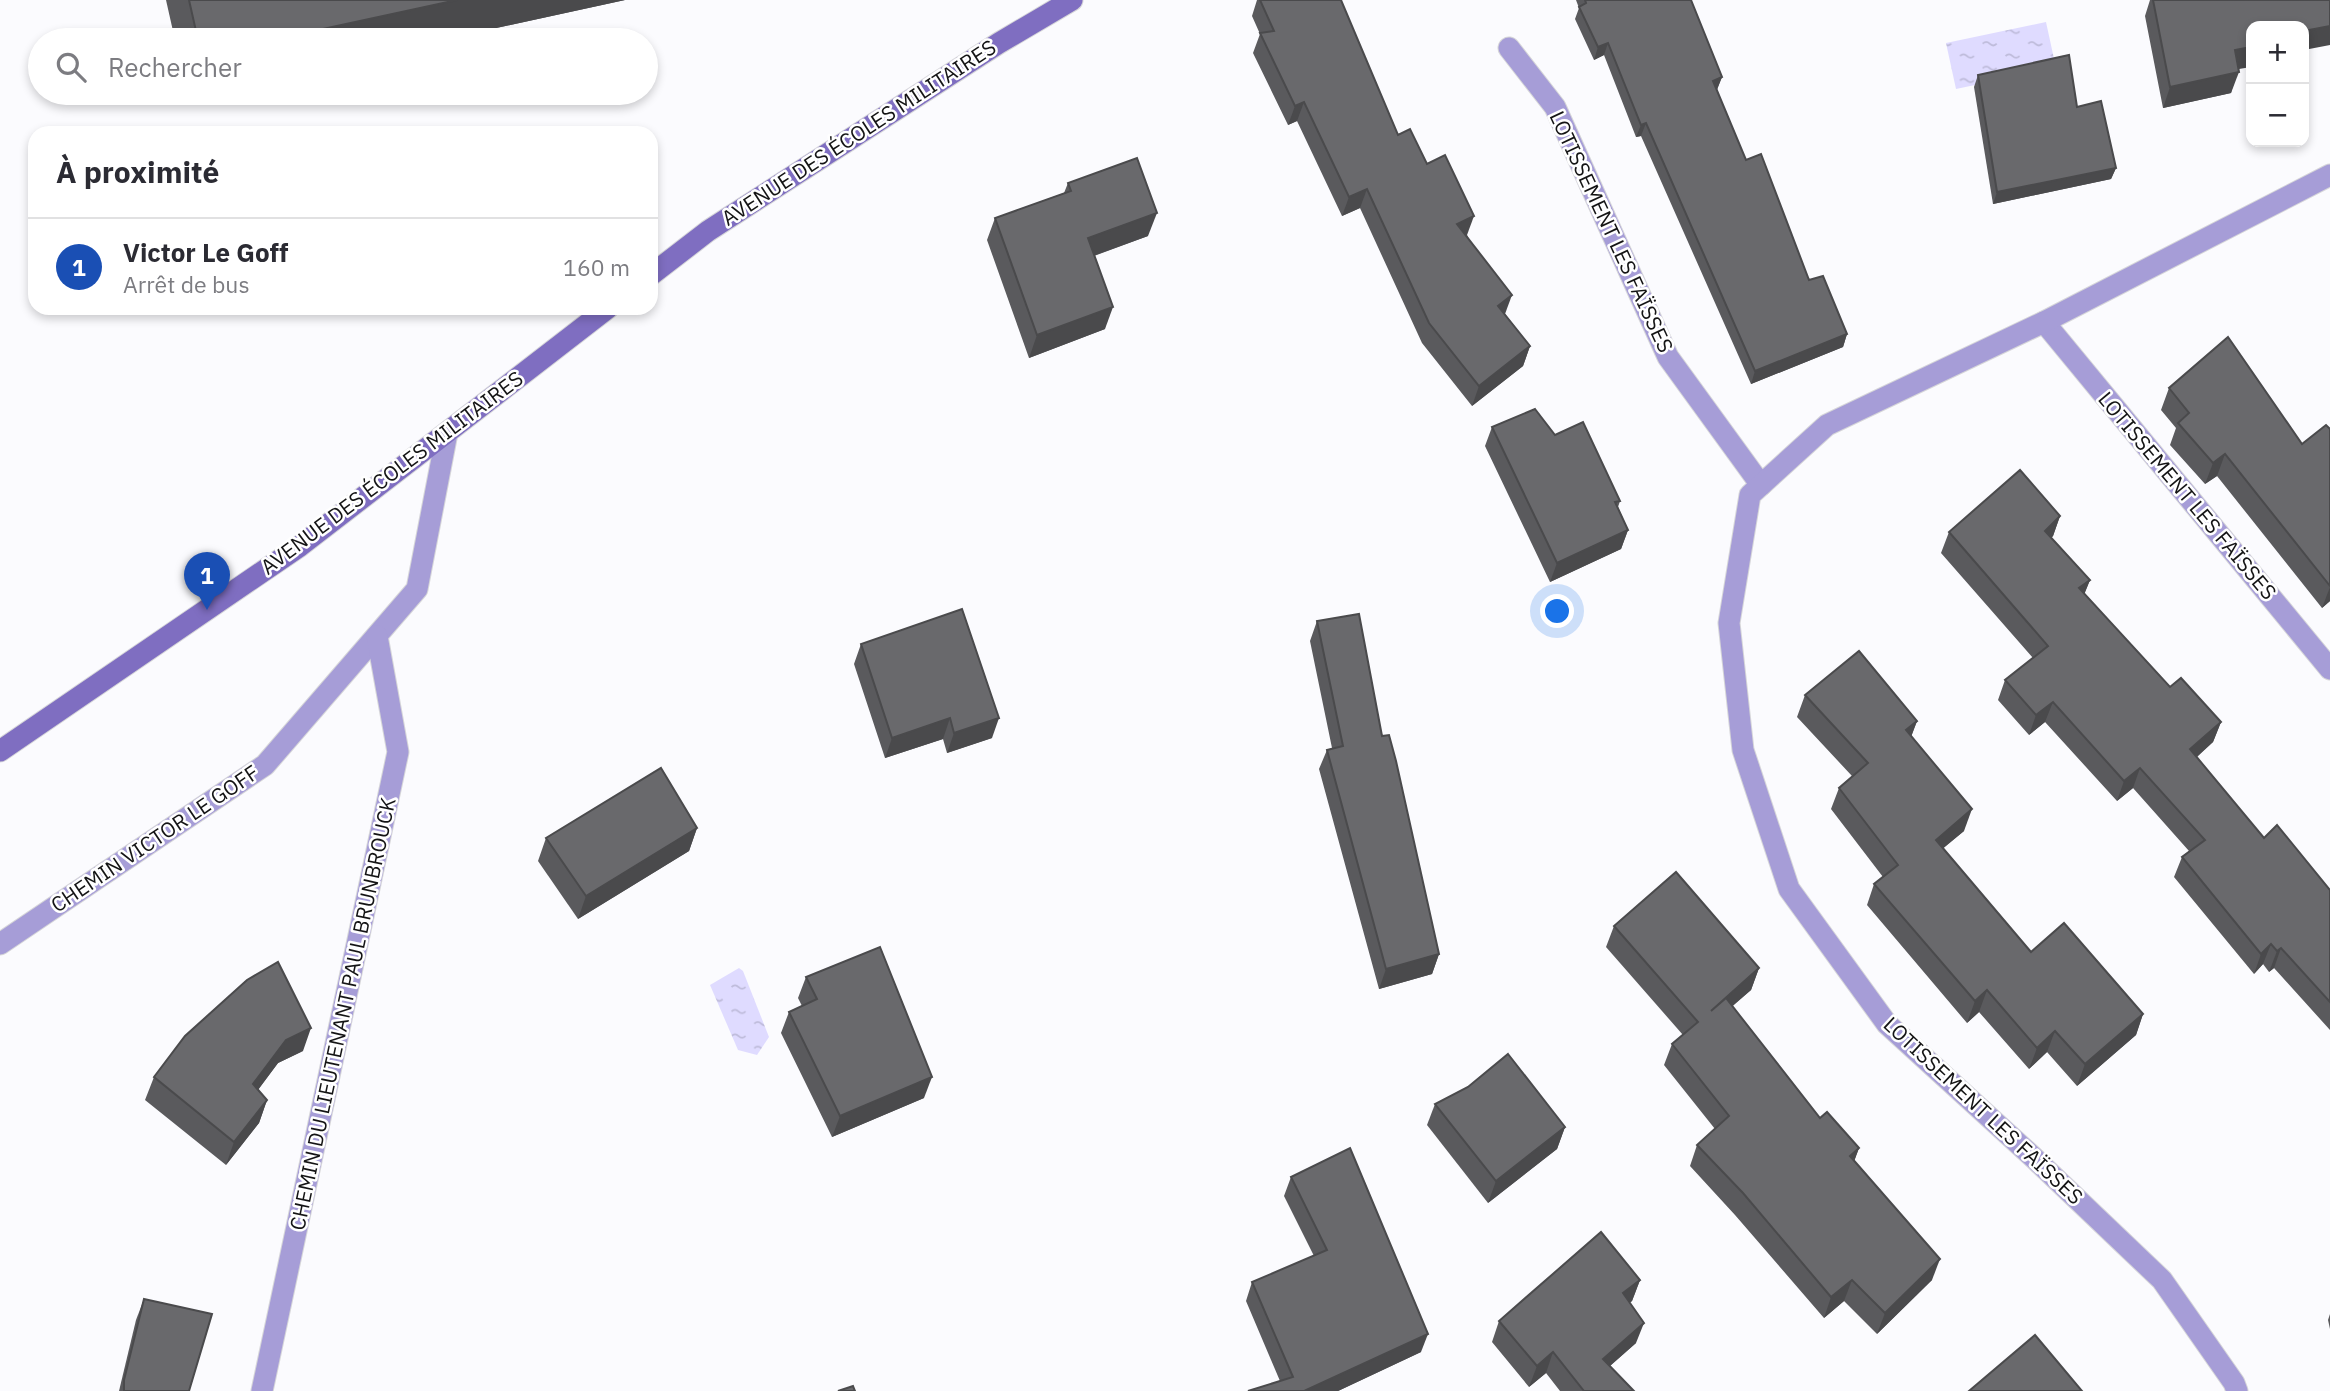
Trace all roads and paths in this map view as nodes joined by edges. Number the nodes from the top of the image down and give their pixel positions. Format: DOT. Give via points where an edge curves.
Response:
graph roads {
  1 [pos="1072,0"];
  2 [pos="1508,48"];
  3 [pos="2330,175"];
  4 [pos="658,270"];
  5 [pos="599,315"];
  6 [pos="2044,322"];
  7 [pos="447,433"];
  8 [pos="1761,485"];
  9 [pos="377,636"];
  10 [pos="2330,669"];
  11 [pos="0,751"];
  12 [pos="0,944"];
  13 [pos="262,1391"];
  14 [pos="2236,1391"];
  1 -- 4 [label="street, AVENUE DES ÉCOLES MILITAIRES" via="708,231"];
  2 -- 8 [label="street, LOTISSEMENT LES FAÏSSES" via="1555,107 1668,357"];
  3 -- 6 [label="street, LOTISSEMENT LES FAÏSSES"];
  5 -- 7 [label="street, AVENUE DES ÉCOLES MILITAIRES"];
  6 -- 8 [label="street, LOTISSEMENT LES FAÏSSES" via="1827,425"];
  6 -- 10 [label="street, LOTISSEMENT LES FAÏSSES"];
  7 -- 9 [label="street, CHEMIN VICTOR LE GOFF" via="417,589"];
  7 -- 11 [label="street, AVENUE DES ÉCOLES MILITAIRES" via="300,546"];
  8 -- 14 [label="street, LOTISSEMENT LES FAÏSSES" via="1750,495 1729,623 1743,750 1789,889 1886,1024 2162,1280"];
  9 -- 12 [label="street, CHEMIN VICTOR LE GOFF" via="265,765"];
  9 -- 13 [label="street, CHEMIN DU LIEUTENANT PAUL BRUNBROUCK" via="398,752"];
}
